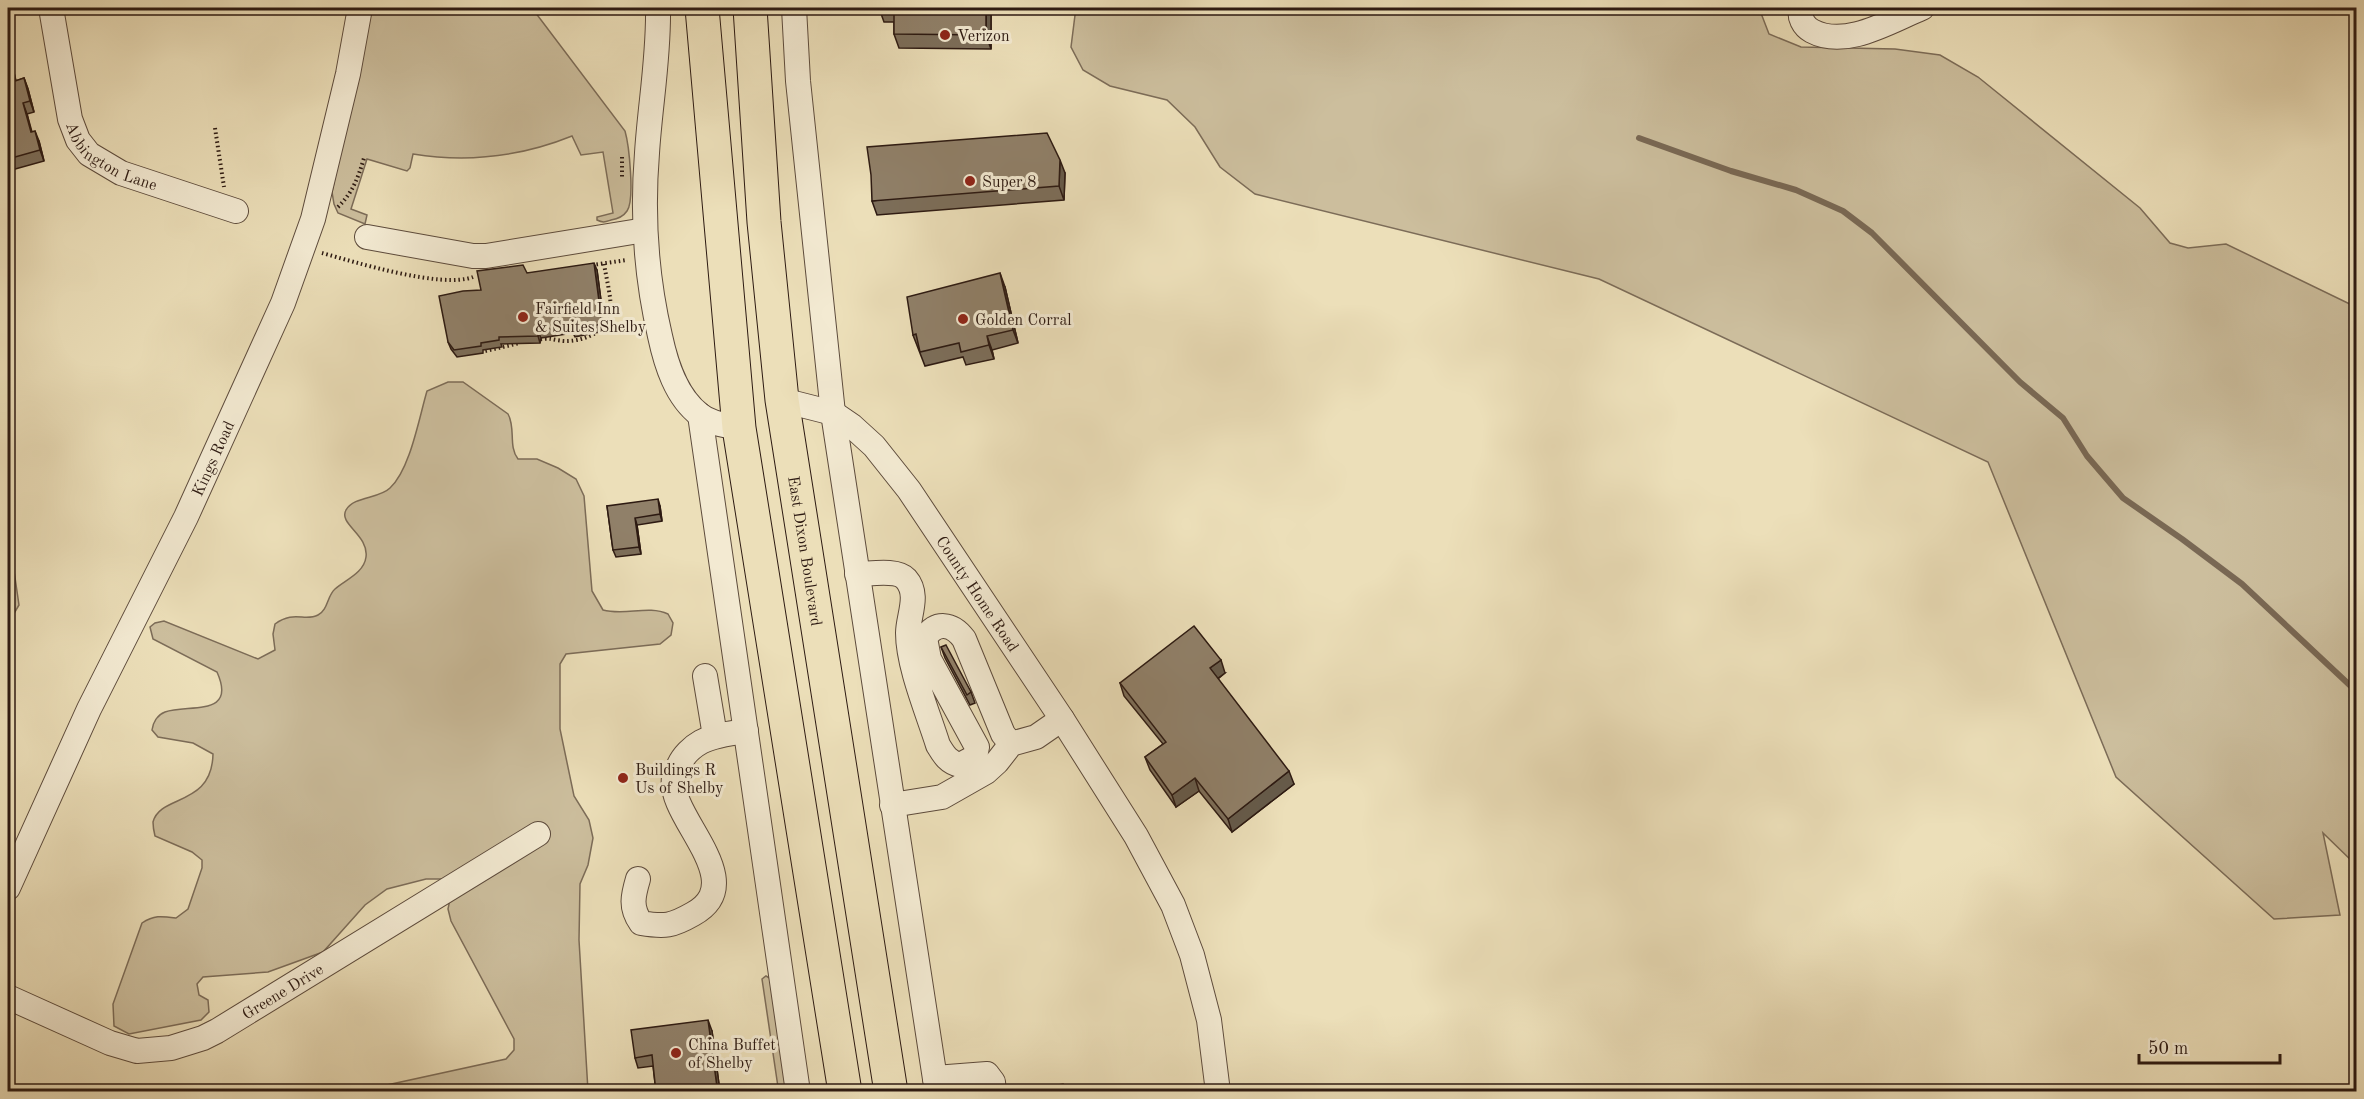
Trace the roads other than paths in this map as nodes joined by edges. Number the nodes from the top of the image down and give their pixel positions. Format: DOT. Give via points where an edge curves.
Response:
graph roads {
  1 [pos="51,8"];
  2 [pos="360,8"];
  3 [pos="658,8"];
  4 [pos="702,8"];
  5 [pos="750,8"];
  6 [pos="794,8"];
  7 [pos="1801,8"];
  8 [pos="1922,8"];
  9 [pos="1879,15"];
  10 [pos="713,144"];
  11 [pos="232,210"];
  12 [pos="645,230"];
  13 [pos="367,237"];
  14 [pos="782,400"];
  15 [pos="833,413"];
  16 [pos="700,415"];
  17 [pos="739,428"];
  18 [pos="857,574"];
  19 [pos="705,676"];
  20 [pos="1062,718"];
  21 [pos="746,731"];
  22 [pos="715,736"];
  23 [pos="1011,744"];
  24 [pos="842,779"];
  25 [pos="892,805"];
  26 [pos="538,834"];
  27 [pos="638,879"];
  28 [pos="8,888"];
  29 [pos="8,997"];
  30 [pos="936,1085"];
  31 [pos="798,1092"];
  32 [pos="845,1092"];
  33 [pos="891,1092"];
  34 [pos="994,1092"];
  35 [pos="1218,1092"];
  1 -- 11 [label="street, Abbington Lane" via="70,119 89,154 122,173"];
  2 -- 28 [label="street, Kings Road" via="313,219 283,303 186,517 89,709"];
  3 -- 12 [label="street" via="658,46 646,157"];
  4 -- 10 [label="highway"];
  5 -- 14 [label="highway, East Dixon Boulevard" via="764,222"];
  6 -- 15 [label="street" via="798,81"];
  7 -- 9 [label="street" via="1802,21 1808,29 1820,35 1841,37 1855,34"];
  8 -- 9 [label="street"];
  10 -- 14 [label="highway, County Home Road" via="731,179 759,377 767,394"];
  10 -- 17 [label="highway"];
  12 -- 13 [label="street" via="486,256"];
  12 -- 16 [label="street" via="652,302 664,357 682,396"];
  14 -- 15 [label="street, County Home Road"];
  14 -- 24 [label="highway, East Dixon Boulevard"];
  15 -- 18 [label="street"];
  15 -- 20 [label="street, County Home Road" via="874,446 909,490"];
  16 -- 17 [label="street"];
  16 -- 21 [label="street"];
  17 -- 24 [label="highway" via="764,436 772,453 796,610 824,754"];
  17 -- 32 [label="highway"];
  18 -- 23 [label="street" via="896,574 911,586 911,655 938,745 946,758 960,765 975,757 977,747 929,659 925,638 937,626 953,628 964,639 1003,734"];
  18 -- 25 [label="street"];
  19 -- 22 [label="street"];
  20 -- 23 [label="street" via="1036,737"];
  20 -- 35 [label="street, County Home Road" via="1136,836 1173,905 1192,955 1209,1020"];
  21 -- 22 [label="street"];
  21 -- 31 [label="street"];
  22 -- 27 [label="street" via="699,742 682,758 674,778 675,794 710,863 714,881 711,897 701,909 676,923 662,927 641,922 634,912 633,898"];
  23 -- 25 [label="street" via="986,772 942,797"];
  24 -- 33 [label="highway, East Dixon Boulevard"];
  25 -- 30 [label="street"];
  26 -- 29 [label="street, Greene Drive" via="217,1031 186,1045 137,1051 100,1039"];
  30 -- 34 [label="street" via="987,1074"];
}
